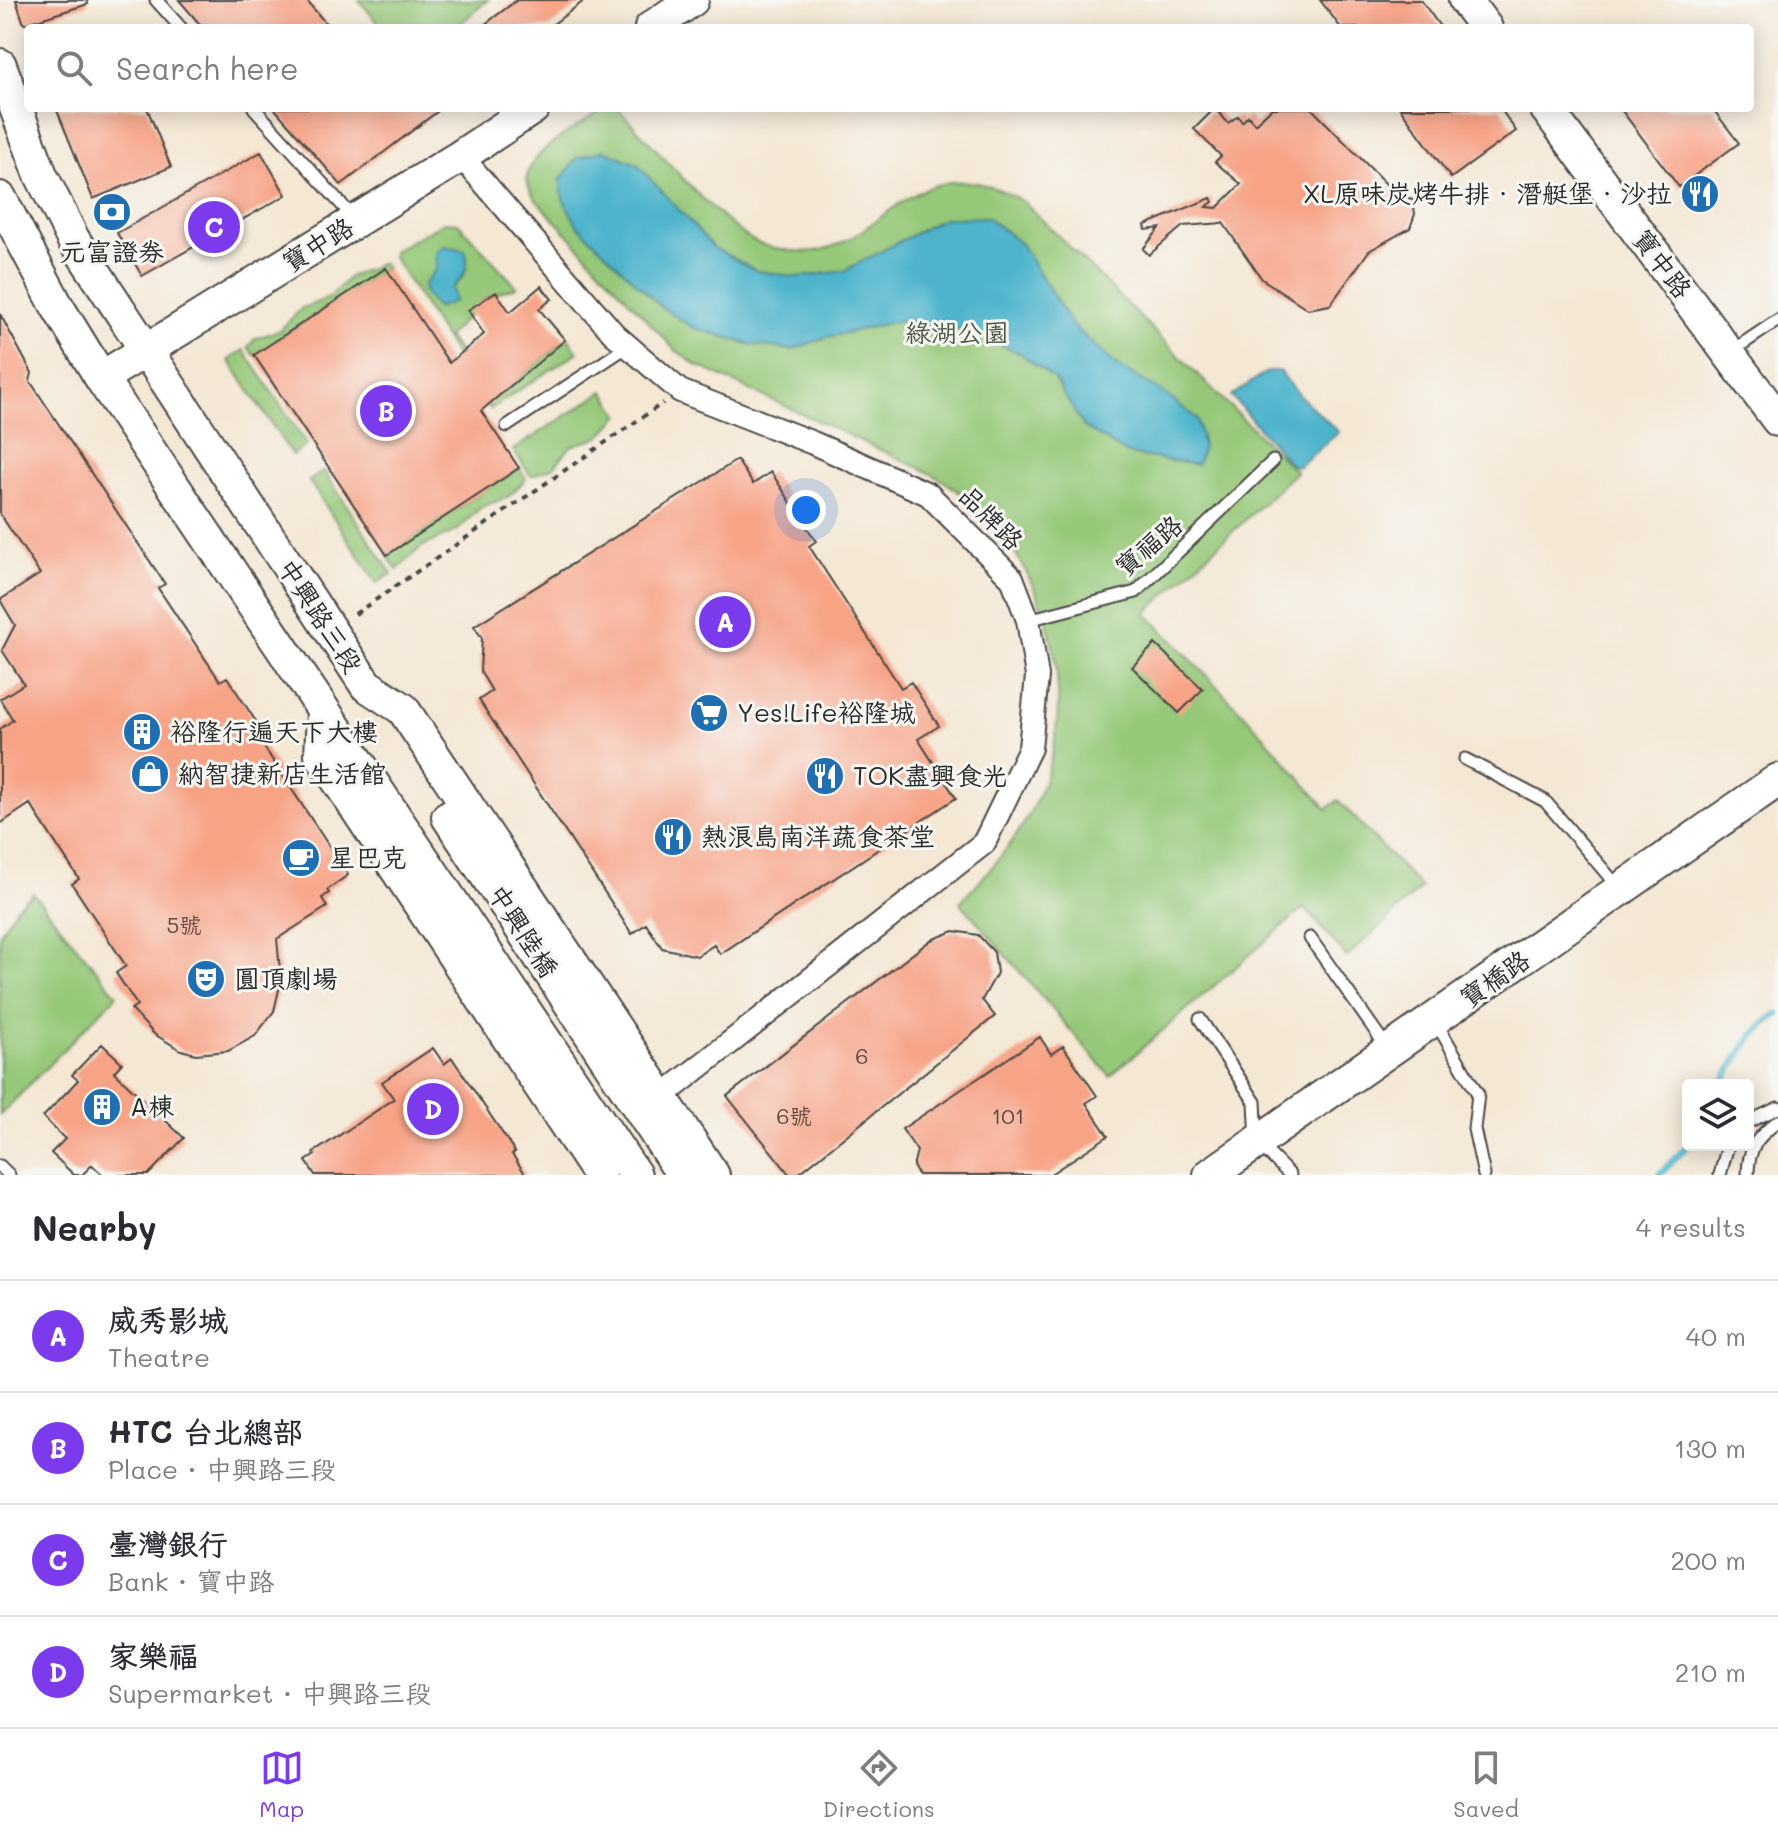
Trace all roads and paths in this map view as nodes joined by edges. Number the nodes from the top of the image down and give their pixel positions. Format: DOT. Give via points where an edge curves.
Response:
graph roads {
  1 [pos="156,0"];
  2 [pos="692,0"];
  3 [pos="1465,0"];
  4 [pos="177,24"];
  5 [pos="657,24"];
  6 [pos="1483,24"];
  7 [pos="0,65"];
  8 [pos="258,112"];
  9 [pos="527,112"];
  10 [pos="1549,112"];
  11 [pos="461,156"];
  12 [pos="53,202"];
  13 [pos="3,214"];
  14 [pos="357,221"];
  15 [pos="1778,320"];
  16 [pos="628,346"];
  17 [pos="146,352"];
  18 [pos="1728,353"];
  19 [pos="101,378"];
  20 [pos="680,391"];
  21 [pos="1778,420"];
  22 [pos="507,426"];
  23 [pos="1273,461"];
  24 [pos="355,614"];
  25 [pos="1028,620"];
  26 [pos="366,685"];
  27 [pos="323,713"];
  28 [pos="1465,759"];
  29 [pos="1778,780"];
  30 [pos="1621,890"];
  31 [pos="1310,938"];
  32 [pos="1200,1019"];
  33 [pos="1435,1020"];
  34 [pos="1389,1051"];
  35 [pos="661,1097"];
  36 [pos="1778,1108"];
  37 [pos="1754,1119"];
  38 [pos="1778,1121"];
  39 [pos="1257,1142"];
  40 [pos="1725,1151"];
  41 [pos="0,1166"];
  42 [pos="9,1175"];
  43 [pos="599,1175"];
  44 [pos="635,1175"];
  45 [pos="683,1175"];
  46 [pos="713,1175"];
  47 [pos="1210,1175"];
  48 [pos="1290,1175"];
  49 [pos="1484,1175"];
  50 [pos="1720,1175"];
  51 [pos="1748,1175"];
  1 -- 4 [label="lane"];
  2 -- 5 [label="street"];
  3 -- 6 [label="street"];
  7 -- 12 [label="street, 中興路三段"];
  8 -- 14 [label="lane"];
  9 -- 11 [label="street, 寶中路"];
  10 -- 18 [label="street, 寶中路"];
  11 -- 14 [label="street, 寶中路"];
  11 -- 16 [label="street, 品牌路"];
  12 -- 13 [label="street"];
  12 -- 17 [label="street, 中興路三段"];
  13 -- 19 [label="street, 中興路三段"];
  14 -- 17 [label="street, 寶中路"];
  15 -- 18 [label="lane"];
  16 -- 20 [label="street, 品牌路"];
  16 -- 22 [label="lane"];
  17 -- 19 [label="street, 寶中路"];
  17 -- 26 [label="street, 中興路三段"];
  18 -- 21 [label="street, 寶中路"];
  19 -- 27 [label="street, 中興路三段"];
  20 -- 24 [label="path"];
  20 -- 25 [label="street, 品牌路" via="928,494 1012,578"];
  23 -- 25 [label="lane, 寶福路" via="1136,592"];
  25 -- 35 [label="street, 品牌路" via="1037,676 1030,748 984,843"];
  26 -- 35 [label="street, 中興路三段" via="403,709"];
  26 -- 45 [label="street, 中興陸橋"];
  27 -- 43 [label="street, 中興路三段" via="321,755"];
  27 -- 44 [label="street, 中興陸橋"];
  28 -- 30 [label="lane" via="1545,801"];
  29 -- 30 [label="street, 寶橋路"];
  30 -- 33 [label="street, 寶橋路"];
  31 -- 34 [label="lane"];
  32 -- 39 [label="lane" via="1255,1102"];
  33 -- 34 [label="street, 寶橋路"];
  33 -- 49 [label="lane" via="1478,1094 1474,1129"];
  34 -- 39 [label="street, 寶橋路"];
  35 -- 46 [label="street, 中興路三段"];
  36 -- 37 [label="lane"];
  38 -- 51 [label="lane" via="1756,1139"];
  39 -- 47 [label="street, 寶橋路"];
  39 -- 48 [label="lane"];
  40 -- 50 [label="lane"];
  41 -- 42 [label="lane"];
}
